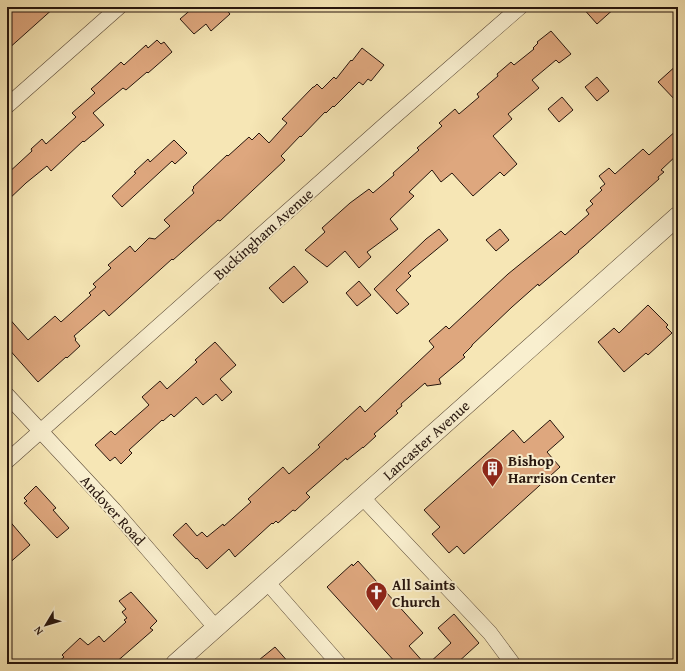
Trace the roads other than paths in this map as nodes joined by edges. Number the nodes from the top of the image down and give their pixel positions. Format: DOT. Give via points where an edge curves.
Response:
graph roads {
  1 [pos="119,7"];
  2 [pos="520,7"];
  3 [pos="7,106"];
  4 [pos="678,216"];
  5 [pos="7,395"];
  6 [pos="41,432"];
  7 [pos="7,461"];
  8 [pos="362,497"];
  9 [pos="267,582"];
  10 [pos="216,628"];
  11 [pos="175,664"];
  12 [pos="339,664"];
  13 [pos="514,664"];
  1 -- 3 [label="street"];
  2 -- 6 [label="street, Buckingham Avenue"];
  4 -- 8 [label="street, Lancaster Avenue"];
  5 -- 6 [label="street, Andover Road"];
  6 -- 7 [label="street, Buckingham Avenue"];
  6 -- 10 [label="street, Andover Road" via="114,510"];
  8 -- 9 [label="street, Lancaster Avenue"];
  8 -- 13 [label="street" via="490,633"];
  9 -- 10 [label="street, Lancaster Avenue"];
  9 -- 12 [label="street"];
  10 -- 11 [label="street, Lancaster Avenue"];
}
